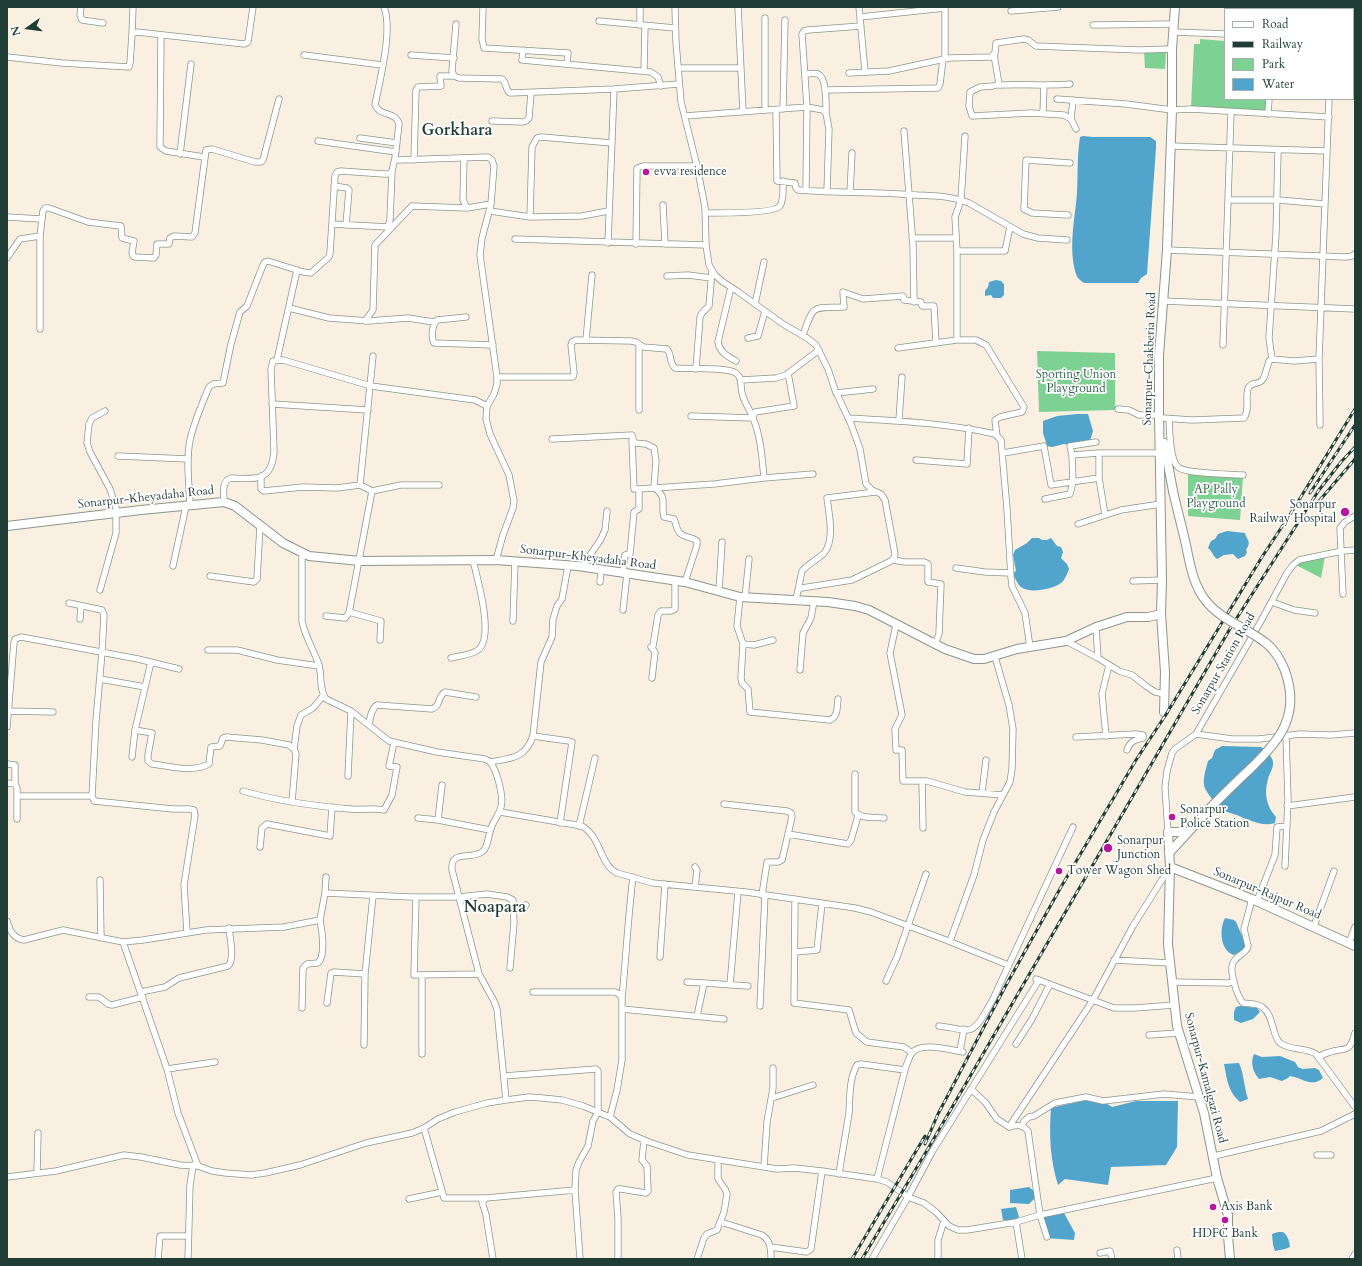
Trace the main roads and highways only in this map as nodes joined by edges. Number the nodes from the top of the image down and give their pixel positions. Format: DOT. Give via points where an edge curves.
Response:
graph roads {
  1 [pos="1175,7"];
  2 [pos="1164,417"];
  3 [pos="7,526"];
  4 [pos="1161,614"];
  5 [pos="1164,712"];
  6 [pos="1188,832"];
  7 [pos="1169,853"];
  8 [pos="1170,867"];
  9 [pos="1352,944"];
  10 [pos="1230,1259"];
  1 -- 2 [label="main road, Sonarpur-Chakberia Road" via="1167,250 1160,335"];
  2 -- 4 [label="main road, Sonarpur-Chakberia Road" via="1160,452"];
  2 -- 6 [label="main road, bridge" via="1164,448 1192,573 1200,593 1218,613 1270,647 1283,667 1291,698 1288,719 1279,739"];
  3 -- 4 [label="main road, Sonarpur-Kheyadaha Road" via="224,502 235,506 283,543 308,556 360,561 496,560 582,567 685,582 742,598 814,601 862,607 945,649 974,659 995,657 1011,651 1066,641 1096,627 1127,617"];
  4 -- 5 [label="main road, Sonarpur-Chakberia Road"];
  6 -- 7 [label="main road"];
  6 -- 7 [label="main road, Sonarpur-Kamalgazi Road" via="1168,832"];
  7 -- 8 [label="main road, Sonarpur-Kamalgazi Road"];
  8 -- 9 [label="main road, Sonarpur-Rajpur Road" via="1254,900"];
  8 -- 10 [label="main road, Sonarpur-Kamalgazi Road" via="1168,944 1174,1005 1179,1034 1204,1113 1217,1178 1228,1215"];
}
